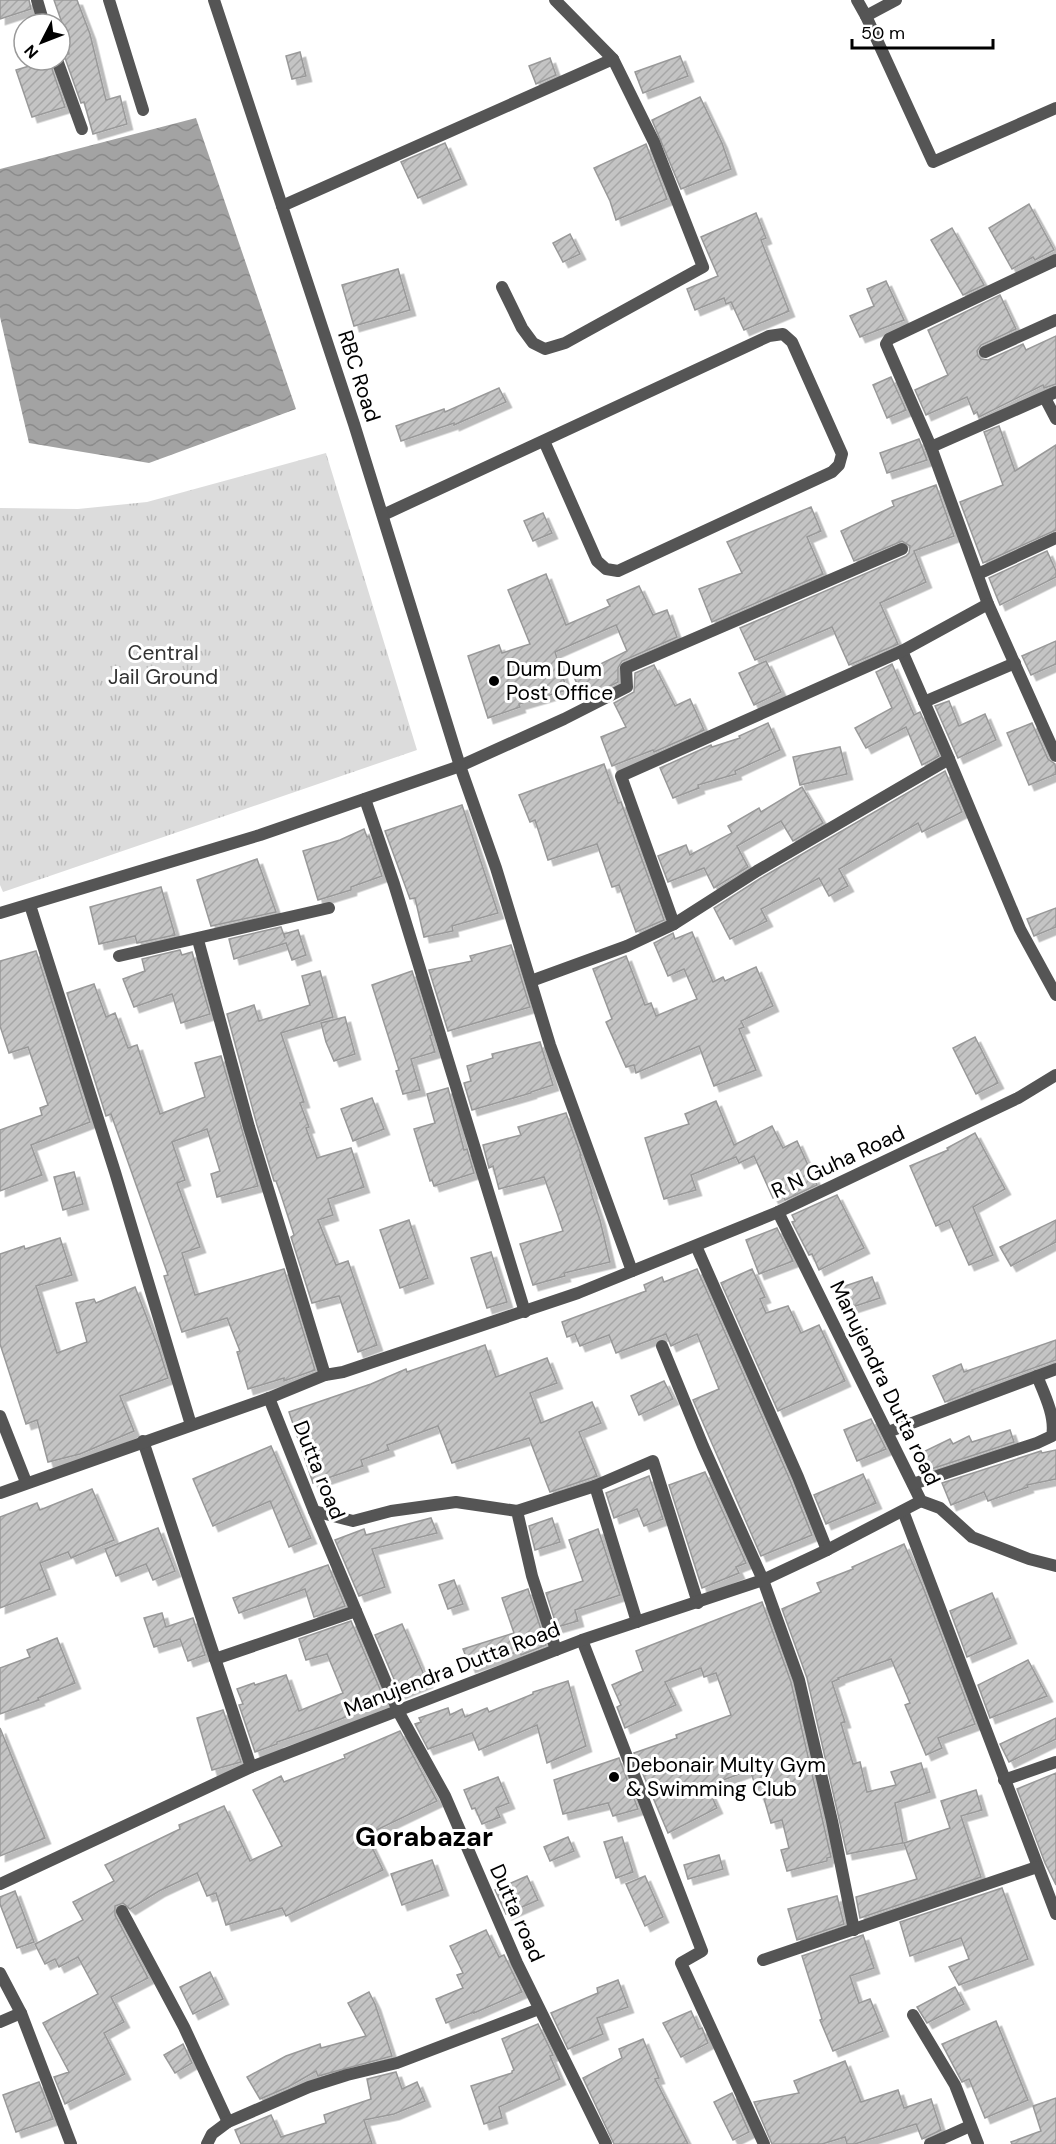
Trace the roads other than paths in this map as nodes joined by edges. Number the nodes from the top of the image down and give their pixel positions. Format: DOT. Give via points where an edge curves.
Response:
graph roads {
  1 [pos="109,0"];
  2 [pos="214,0"];
  3 [pos="555,0"];
  4 [pos="857,0"];
  5 [pos="896,0"];
  6 [pos="866,16"];
  7 [pos="613,59"];
  8 [pos="61,72"];
  9 [pos="1056,108"];
  10 [pos="142,110"];
  11 [pos="82,129"];
  12 [pos="282,206"];
  13 [pos="1056,260"];
  14 [pos="502,287"];
  15 [pos="1056,320"];
  16 [pos="985,352"];
  17 [pos="1051,395"];
  18 [pos="1056,419"];
  19 [pos="544,441"];
  20 [pos="931,447"];
  21 [pos="383,515"];
  22 [pos="1056,538"];
  23 [pos="902,549"];
  24 [pos="978,574"];
  25 [pos="988,604"];
  26 [pos="902,651"];
  27 [pos="1016,663"];
  28 [pos="924,702"];
  29 [pos="1056,756"];
  30 [pos="949,759"];
  31 [pos="460,766"];
  32 [pos="365,799"];
  33 [pos="30,905"];
  34 [pos="329,908"];
  35 [pos="0,913"];
  36 [pos="674,924"];
  37 [pos="198,940"];
  38 [pos="120,956"];
  39 [pos="531,981"];
  40 [pos="1056,995"];
  41 [pos="1056,1075"];
  42 [pos="778,1212"];
  43 [pos="696,1246"];
  44 [pos="632,1271"];
  45 [pos="525,1312"];
  46 [pos="662,1346"];
  47 [pos="1056,1369"];
  48 [pos="325,1375"];
  49 [pos="1037,1376"];
  50 [pos="269,1398"];
  51 [pos="0,1416"];
  52 [pos="191,1425"];
  53 [pos="888,1432"];
  54 [pos="143,1441"];
  55 [pos="26,1482"];
  56 [pos="913,1484"];
  57 [pos="595,1486"];
  58 [pos="0,1493"];
  59 [pos="921,1501"];
  60 [pos="314,1511"];
  61 [pos="517,1511"];
  62 [pos="903,1511"];
  63 [pos="827,1550"];
  64 [pos="1056,1566"];
  65 [pos="763,1580"];
  66 [pos="698,1603"];
  67 [pos="356,1611"];
  68 [pos="637,1622"];
  69 [pos="582,1640"];
  70 [pos="556,1650"];
  71 [pos="215,1659"];
  72 [pos="398,1711"];
  73 [pos="1056,1762"];
  74 [pos="251,1767"];
  75 [pos="1004,1780"];
  76 [pos="1037,1867"];
  77 [pos="0,1884"];
  78 [pos="122,1911"];
  79 [pos="1056,1914"];
  80 [pos="854,1930"];
  81 [pos="763,1960"];
  82 [pos="0,1973"];
  83 [pos="539,2009"];
  84 [pos="21,2013"];
  85 [pos="913,2015"];
  86 [pos="0,2022"];
  87 [pos="228,2122"];
  88 [pos="970,2126"];
  89 [pos="71,2144"];
  90 [pos="207,2144"];
  91 [pos="606,2144"];
  92 [pos="764,2144"];
  93 [pos="930,2144"];
  94 [pos="978,2144"];
  1 -- 10 [label="street"];
  2 -- 12 [label="street, RBC Road"];
  3 -- 7 [label="street"];
  4 -- 6 [label="street"];
  5 -- 6 [label="street"];
  6 -- 9 [label="street" via="933,162"];
  7 -- 12 [label="street"];
  7 -- 14 [label="street" via="654,142 703,267 565,343 545,349 532,343"];
  8 -- 11 [label="street"];
  12 -- 21 [label="street, RBC Road"];
  13 -- 20 [label="street" via="889,339 886,345"];
  15 -- 16 [label="street"];
  17 -- 18 [label="street"];
  17 -- 20 [label="street"];
  19 -- 19 [label="street" via="770,336 783,334 792,342 842,454 832,472 618,571 606,569 597,561"];
  19 -- 21 [label="street"];
  20 -- 24 [label="street"];
  21 -- 31 [label="street, RBC Road"];
  22 -- 24 [label="street"];
  23 -- 31 [label="street" via="626,668 627,687"];
  24 -- 25 [label="street"];
  25 -- 26 [label="street"];
  25 -- 27 [label="street"];
  26 -- 28 [label="street"];
  26 -- 36 [label="street" via="621,776"];
  27 -- 28 [label="street"];
  27 -- 29 [label="street"];
  28 -- 30 [label="street"];
  30 -- 36 [label="street"];
  30 -- 40 [label="street" via="1020,929"];
  31 -- 32 [label="street"];
  31 -- 39 [label="street, RBC Road"];
  32 -- 33 [label="street"];
  32 -- 45 [label="street"];
  33 -- 35 [label="street"];
  33 -- 52 [label="street"];
  34 -- 37 [label="street"];
  36 -- 39 [label="street" via="627,946"];
  37 -- 38 [label="street"];
  37 -- 48 [label="street" via="249,1127"];
  39 -- 44 [label="street, RBC Road"];
  41 -- 42 [label="street, R N Guha Road" via="989,1112"];
  42 -- 43 [label="street, R N Guha Road"];
  42 -- 53 [label="street, Manujendra Dutta road"];
  43 -- 44 [label="street, R N Guha Road"];
  43 -- 63 [label="street"];
  44 -- 45 [label="street, R N Guha Road"];
  45 -- 48 [label="street, R N Guha Road"];
  46 -- 65 [label="street"];
  47 -- 49 [label="street"];
  48 -- 50 [label="street, R N Guha Road"];
  49 -- 53 [label="street"];
  49 -- 56 [label="street" via="1051,1409 1052,1436"];
  50 -- 52 [label="street, R N Guha Road"];
  50 -- 60 [label="street, Dutta road"];
  51 -- 55 [label="street"];
  52 -- 54 [label="street, R N Guha Road"];
  53 -- 56 [label="street, Manujendra Dutta road"];
  54 -- 55 [label="street, R N Guha Road"];
  54 -- 71 [label="street"];
  55 -- 58 [label="street, R N Guha Road"];
  56 -- 59 [label="street, Manujendra Dutta road"];
  57 -- 61 [label="street"];
  57 -- 66 [label="street" via="653,1461"];
  57 -- 68 [label="street"];
  59 -- 62 [label="street, Manujendra Dutta Road"];
  59 -- 64 [label="street, Manujendra Dutta road" via="940,1508 972,1537"];
  60 -- 61 [label="street" via="353,1521 456,1502"];
  60 -- 67 [label="street, Dutta road"];
  61 -- 70 [label="street" via="532,1576"];
  62 -- 63 [label="street, Manujendra Dutta Road"];
  62 -- 75 [label="street"];
  63 -- 65 [label="street, Manujendra Dutta Road"];
  65 -- 66 [label="street, Manujendra Dutta Road"];
  65 -- 80 [label="street" via="799,1680"];
  66 -- 68 [label="street, Manujendra Dutta Road"];
  67 -- 71 [label="street"];
  67 -- 72 [label="street, Dutta road"];
  68 -- 69 [label="street, Manujendra Dutta Road"];
  69 -- 70 [label="street, Manujendra Dutta Road"];
  69 -- 92 [label="street" via="702,1951 681,1963"];
  70 -- 72 [label="street, Manujendra Dutta Road"];
  71 -- 74 [label="street"];
  72 -- 74 [label="street, Manujendra Dutta Road"];
  72 -- 83 [label="street, Dutta road" via="445,1797"];
  73 -- 75 [label="street"];
  74 -- 77 [label="street, Manujendra Dutta Road"];
  75 -- 76 [label="street"];
  76 -- 79 [label="street"];
  76 -- 80 [label="street"];
  78 -- 87 [label="street" via="184,2027"];
  80 -- 81 [label="street"];
  82 -- 84 [label="street"];
  83 -- 87 [label="street" via="398,2064 309,2087"];
  83 -- 91 [label="street, Dutta road"];
  84 -- 86 [label="street"];
  84 -- 89 [label="street"];
  85 -- 88 [label="street" via="955,2085"];
  87 -- 90 [label="street" via="212,2134"];
  88 -- 93 [label="street"];
  88 -- 94 [label="street"];
}
